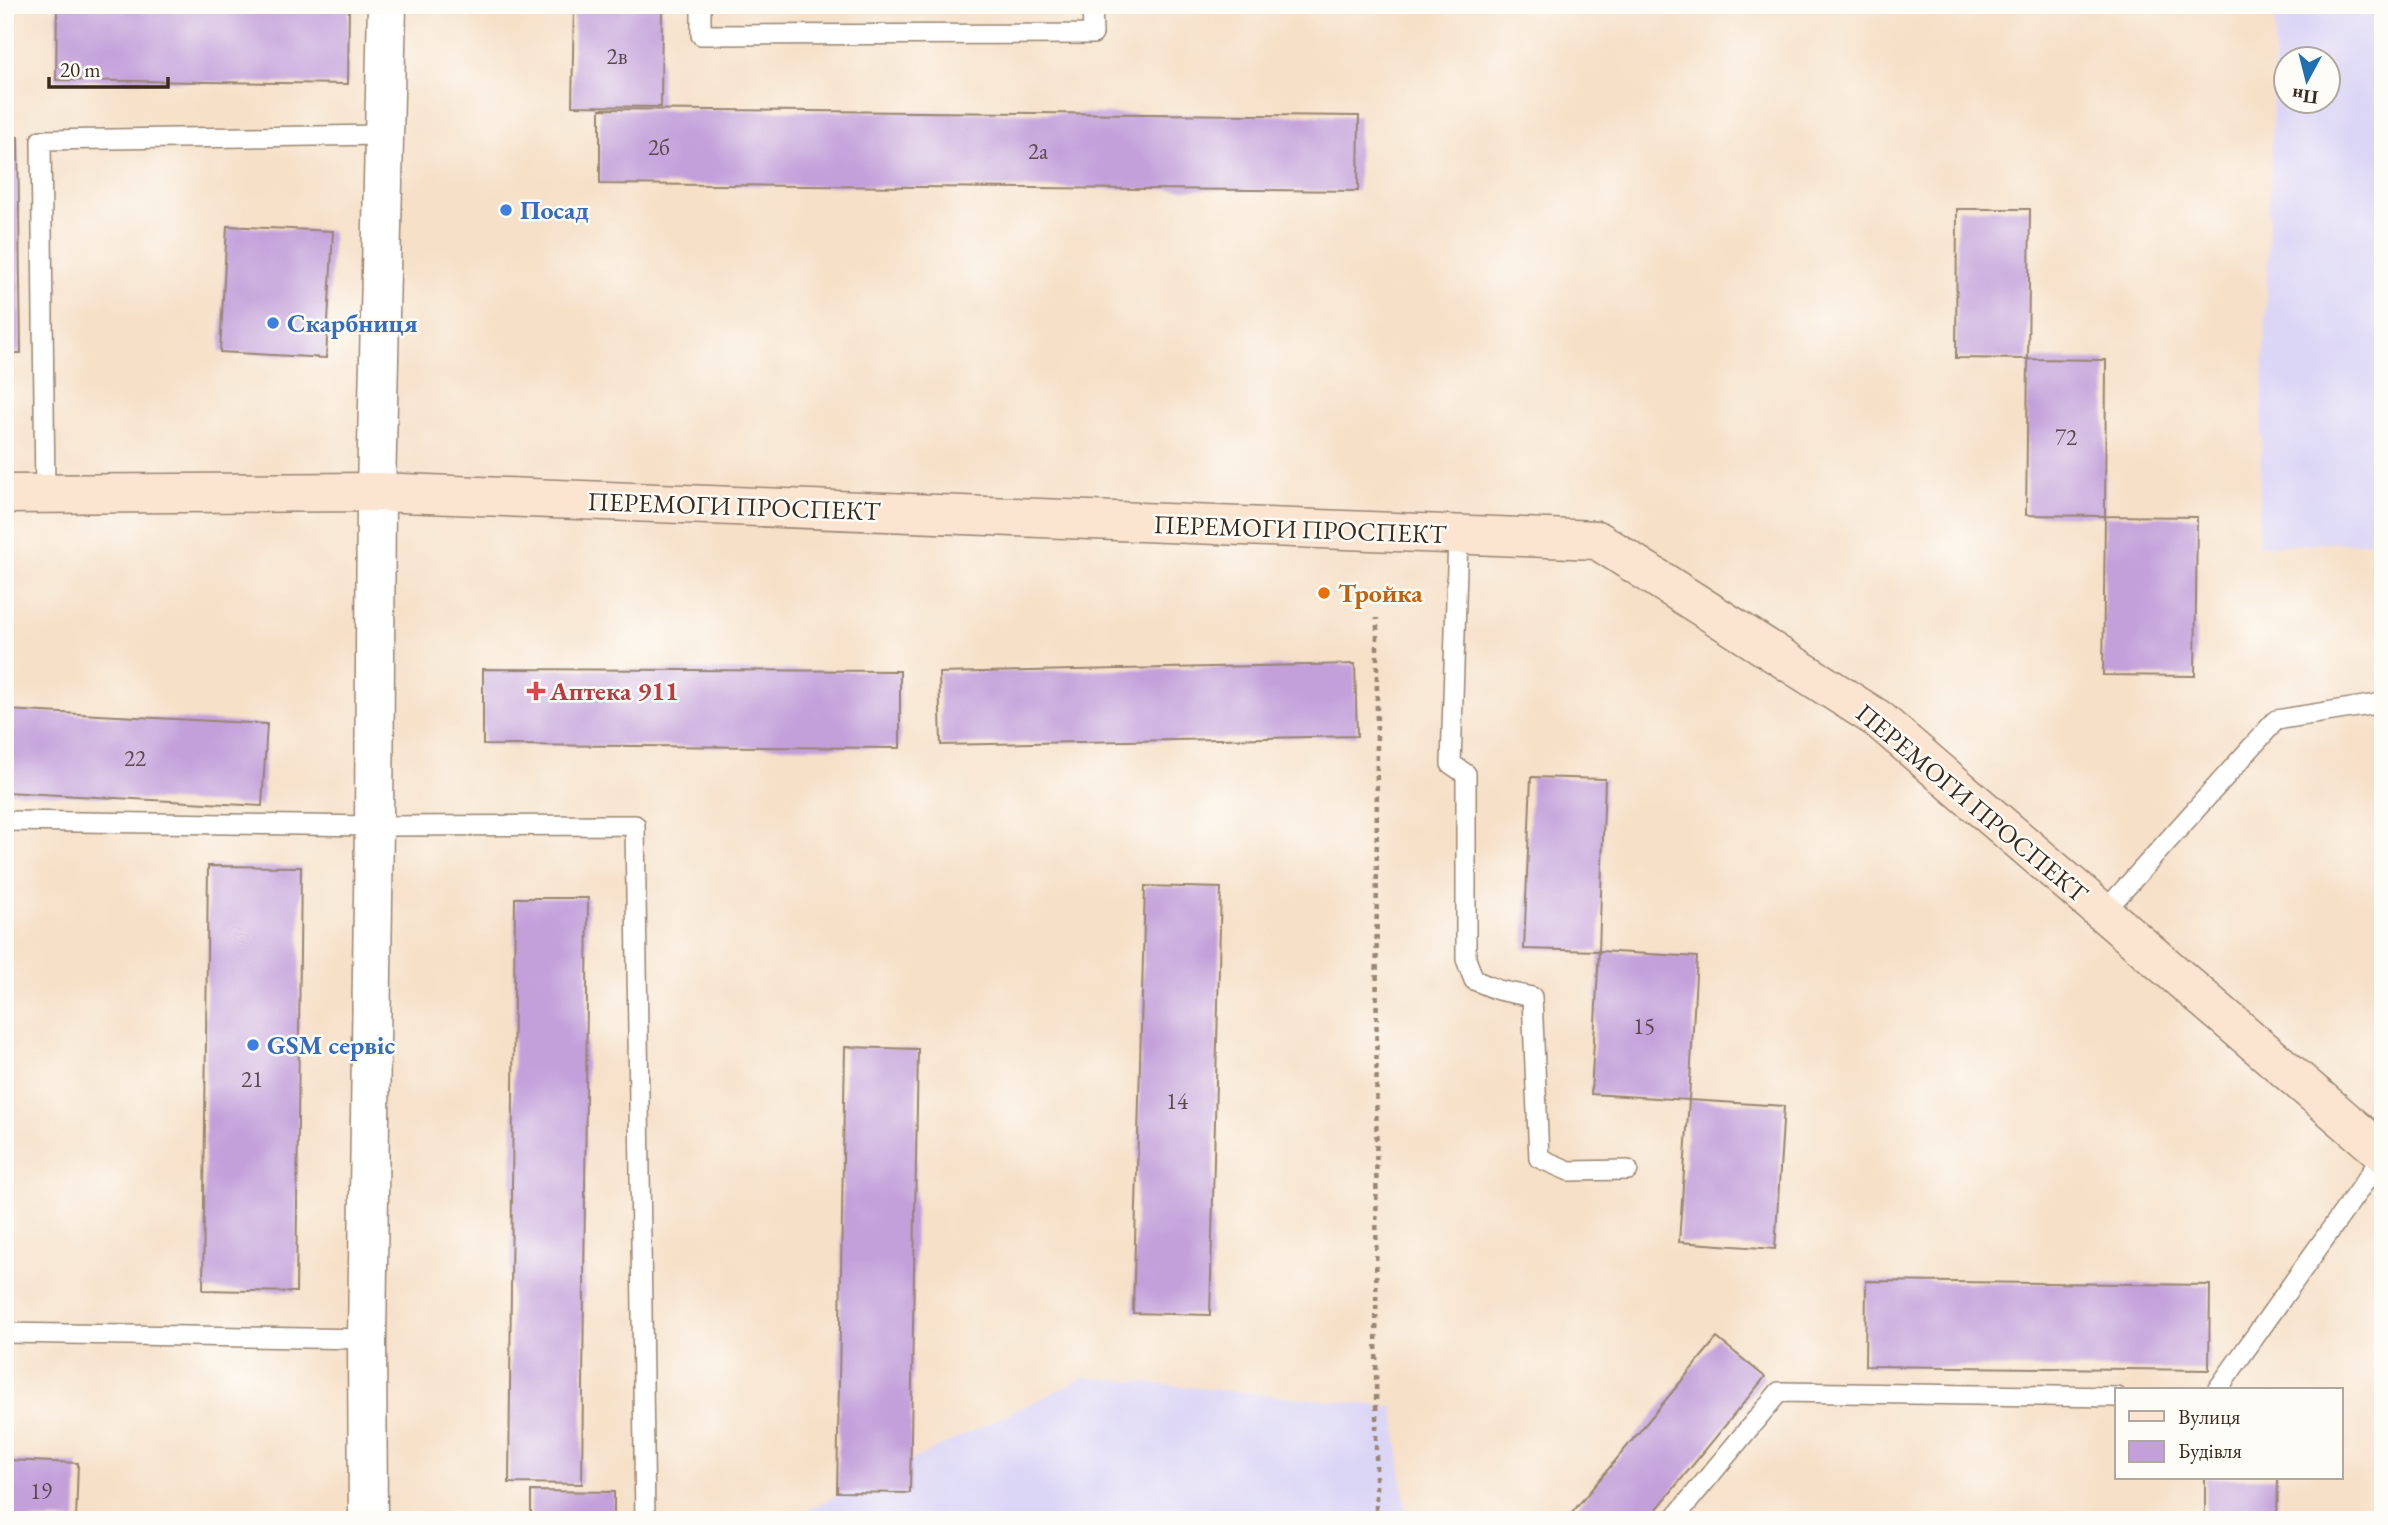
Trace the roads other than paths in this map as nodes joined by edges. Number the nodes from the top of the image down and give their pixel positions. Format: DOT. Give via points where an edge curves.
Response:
graph roads {
  1 [pos="387,5"];
  2 [pos="701,5"];
  3 [pos="1092,5"];
  4 [pos="384,135"];
  5 [pos="376,492"];
  6 [pos="45,493"];
  7 [pos="5,494"];
  8 [pos="1458,535"];
  9 [pos="2383,703"];
  10 [pos="5,821"];
  11 [pos="374,826"];
  12 [pos="2103,913"];
  13 [pos="2383,1154"];
  14 [pos="1628,1170"];
  15 [pos="5,1333"];
  16 [pos="367,1339"];
  17 [pos="2218,1388"];
  18 [pos="2115,1397"];
  19 [pos="368,1520"];
  20 [pos="645,1520"];
  21 [pos="1674,1520"];
  1 -- 4 [label="street"];
  2 -- 3 [label="lane" via="701,35 1093,34"];
  4 -- 5 [label="street"];
  4 -- 6 [label="lane" via="41,140"];
  5 -- 6 [label="street, ПЕРЕМОГИ ПРОСПЕКТ"];
  5 -- 8 [label="street, ПЕРЕМОГИ ПРОСПЕКТ"];
  5 -- 11 [label="street"];
  6 -- 7 [label="street, ПЕРЕМОГИ ПРОСПЕКТ"];
  8 -- 12 [label="street, ПЕРЕМОГИ ПРОСПЕКТ" via="1597,540 1878,719"];
  8 -- 14 [label="lane" via="1451,764 1466,774 1466,959 1474,980 1532,997 1539,1158 1569,1171"];
  9 -- 12 [label="lane" via="2276,720"];
  10 -- 11 [label="lane"];
  11 -- 16 [label="street"];
  11 -- 20 [label="lane" via="635,825"];
  12 -- 13 [label="street, ПЕРЕМОГИ ПРОСПЕКТ"];
  13 -- 17 [label="lane"];
  15 -- 16 [label="lane"];
  16 -- 19 [label="street"];
  18 -- 21 [label="lane" via="1779,1392"];
}
